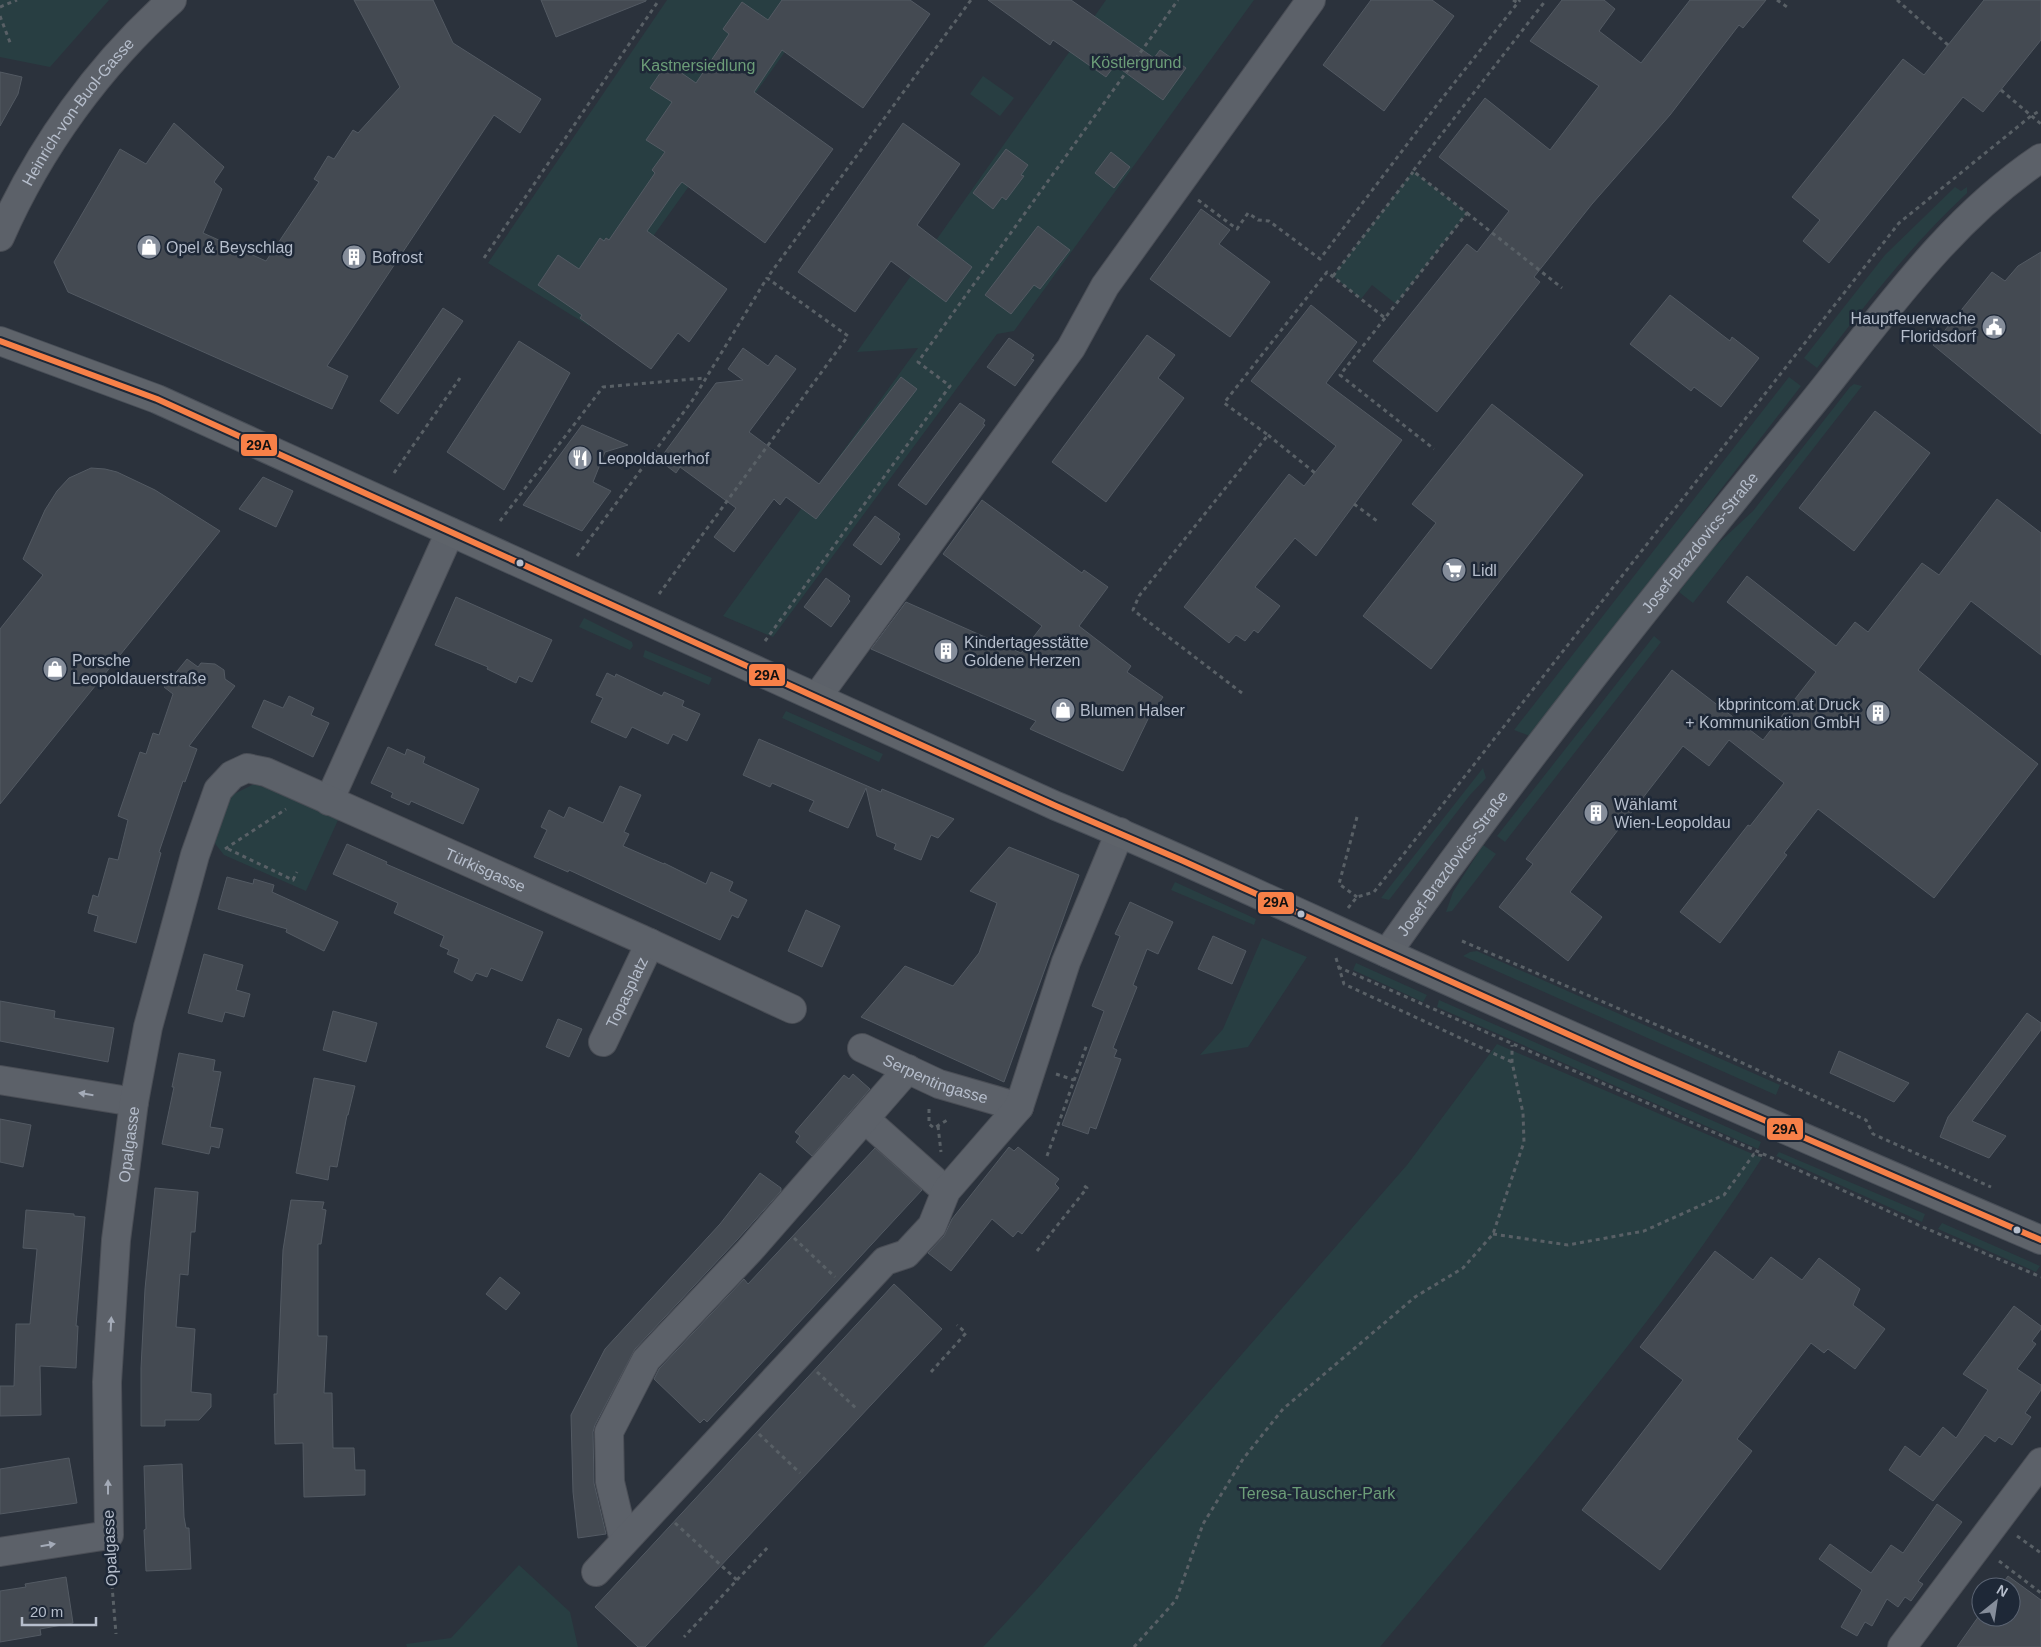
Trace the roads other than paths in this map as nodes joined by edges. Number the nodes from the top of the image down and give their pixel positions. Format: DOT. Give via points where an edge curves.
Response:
graph roads {
  1 [pos="172,0"];
  2 [pos="1311,0"];
  3 [pos="2041,158"];
  4 [pos="0,237"];
  5 [pos="0,341"];
  6 [pos="450,532"];
  7 [pos="817,697"];
  8 [pos="329,801"];
  9 [pos="1120,832"];
  10 [pos="646,941"];
  11 [pos="1387,953"];
  12 [pos="792,1009"];
  13 [pos="603,1042"];
  14 [pos="862,1048"];
  15 [pos="908,1068"];
  16 [pos="0,1080"];
  17 [pos="134,1102"];
  18 [pos="1019,1107"];
  19 [pos="865,1119"];
  20 [pos="946,1191"];
  21 [pos="2041,1240"];
  22 [pos="2041,1462"];
  23 [pos="624,1541"];
  24 [pos="0,1552"];
  25 [pos="596,1572"];
  26 [pos="1902,1647"];
  1 -- 4 [label="street, Heinrich-von-Buol-Gasse" via="95,79 18,197"];
  2 -- 7 [label="street" via="1105,286 1071,348"];
  3 -- 11 [label="street, Josef-Brazdovics-Straße" via="1995,194 1943,243 1862,340 1700,540 1524,767"];
  5 -- 6 [label="main road" via="151,396"];
  6 -- 7 [label="main road"];
  6 -- 8 [label="street"];
  7 -- 9 [label="main road"];
  8 -- 10 [label="street, Türkisgasse"];
  8 -- 17 [label="street, Opalgasse" via="266,772 247,768 232,775 218,790 195,855 148,1027"];
  9 -- 11 [label="main road"];
  9 -- 18 [label="street" via="1066,962"];
  10 -- 12 [label="street, Topasplatz"];
  10 -- 13 [label="street, Topasplatz"];
  11 -- 21 [label="main road"];
  14 -- 15 [label="street, Serpentingasse"];
  15 -- 18 [label="street, Serpentingasse" via="939,1084"];
  15 -- 19 [label="street"];
  17 -- 16 [label="street, one-way"];
  24 -- 17 [label="street, Opalgasse, one-way" via="108,1535 108,1382 116,1240"];
  18 -- 20 [label="street"];
  19 -- 20 [label="street"];
  19 -- 23 [label="street" via="776,1221 646,1360 609,1432 610,1482"];
  20 -- 23 [label="street" via="932,1226 906,1254 885,1261"];
  22 -- 26 [label="street"];
  23 -- 25 [label="street"];
}
